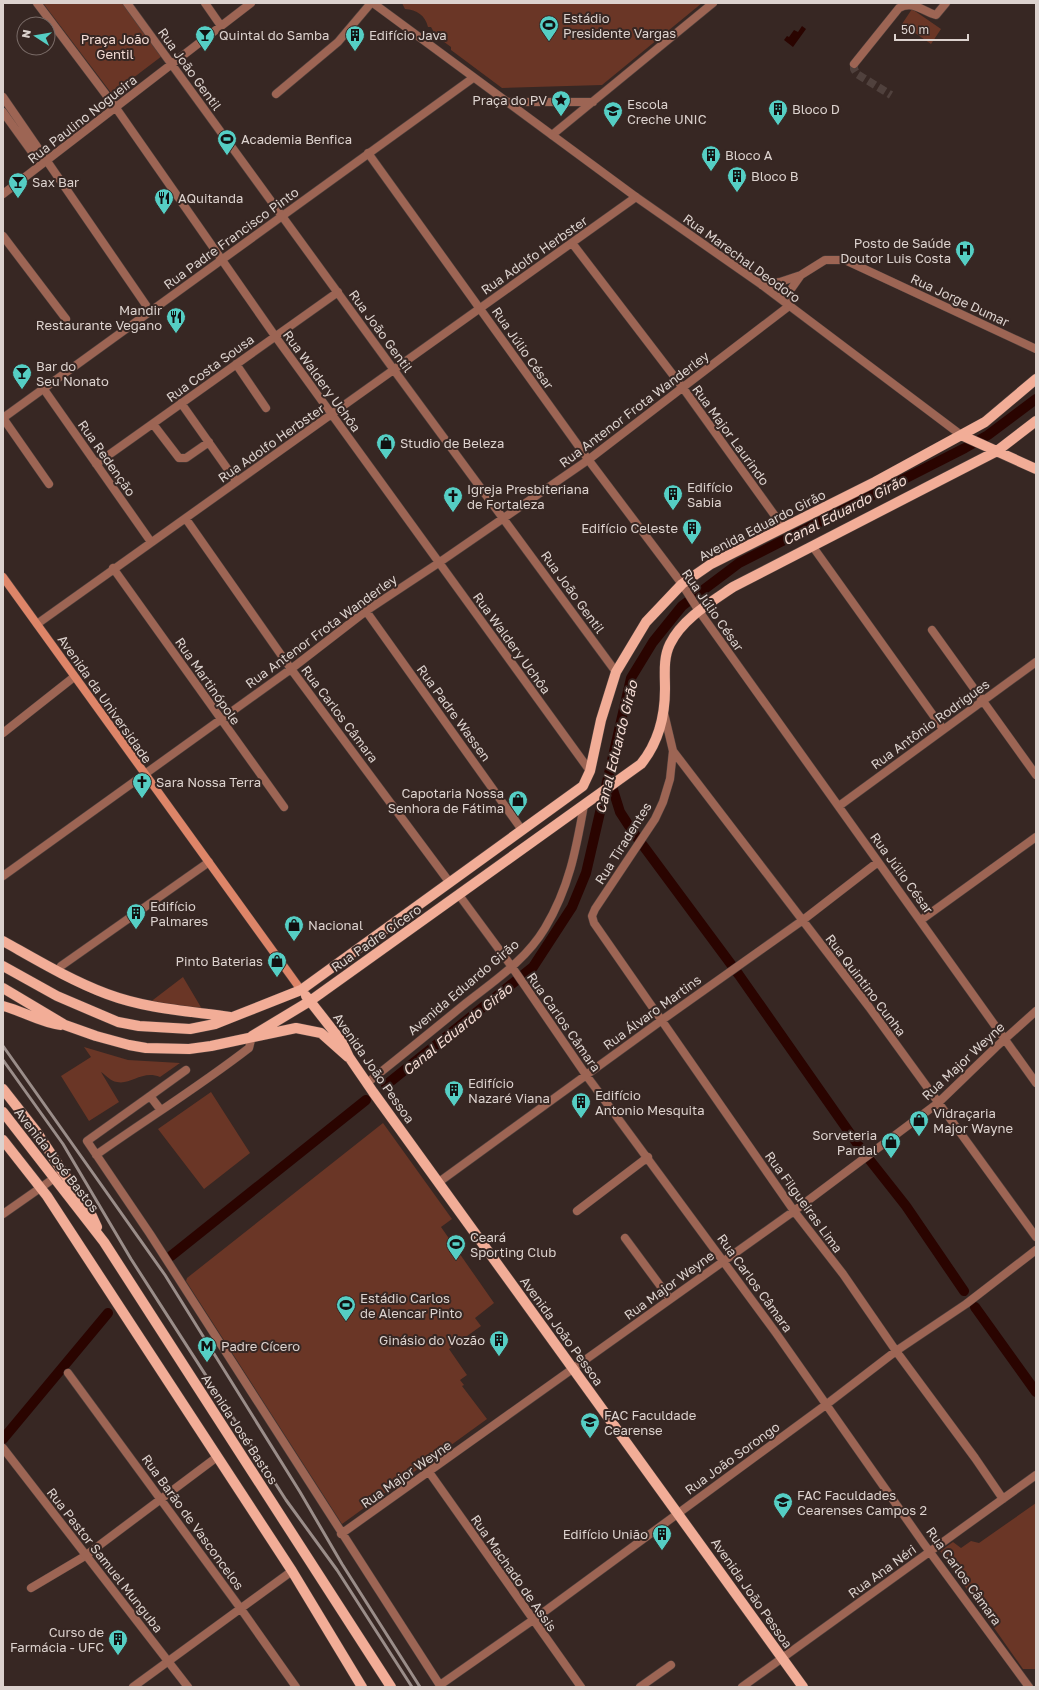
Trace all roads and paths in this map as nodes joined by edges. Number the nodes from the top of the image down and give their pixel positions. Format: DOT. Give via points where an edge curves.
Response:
graph roads {
  1 [pos="37,3"];
  2 [pos="128,3"];
  3 [pos="205,3"];
  4 [pos="251,3"];
  5 [pos="372,3"];
  6 [pos="713,3"];
  7 [pos="946,3"];
  8 [pos="221,26"];
  9 [pos="172,64"];
  10 [pos="854,64"];
  11 [pos="473,78"];
  12 [pos="276,94"];
  13 [pos="3,97"];
  14 [pos="506,102"];
  15 [pos="593,102"];
  16 [pos="116,108"];
  17 [pos="3,112"];
  18 [pos="552,135"];
  19 [pos="368,153"];
  20 [pos="46,162"];
  21 [pos="3,194"];
  22 [pos="636,197"];
  23 [pos="282,216"];
  24 [pos="3,236"];
  25 [pos="572,243"];
  26 [pos="221,260"];
  27 [pos="801,275"];
  28 [pos="762,285"];
  29 [pos="338,292"];
  30 [pos="789,306"];
  31 [pos="480,308"];
  32 [pos="150,311"];
  33 [pos="66,319"];
  34 [pos="275,336"];
  35 [pos="1036,348"];
  36 [pos="236,364"];
  37 [pos="394,370"];
  38 [pos="1036,379"];
  39 [pos="43,388"];
  40 [pos="683,388"];
  41 [pos="181,403"];
  42 [pos="266,408"];
  43 [pos="331,414"];
  44 [pos="3,418"];
  45 [pos="1036,421"];
  46 [pos="153,424"];
  47 [pos="960,435"];
  48 [pos="209,442"];
  49 [pos="997,451"];
  50 [pos="588,460"];
  51 [pos="96,464"];
  52 [pos="1036,469"];
  53 [pos="236,481"];
  54 [pos="48,484"];
  55 [pos="186,519"];
  56 [pos="504,519"];
  57 [pos="783,527"];
  58 [pos="151,542"];
  59 [pos="813,547"];
  60 [pos="440,562"];
  61 [pos="113,568"];
  62 [pos="3,577"];
  63 [pos="684,587"];
  64 [pos="697,608"];
  65 [pos="366,611"];
  66 [pos="37,624"];
  67 [pos="932,630"];
  68 [pos="1036,662"];
  69 [pos="291,669"];
  70 [pos="616,672"];
  71 [pos="74,677"];
  72 [pos="982,700"];
  73 [pos="663,710"];
  74 [pos="220,720"];
  75 [pos="943,729"];
  76 [pos="3,733"];
  77 [pos="673,751"];
  78 [pos="590,771"];
  79 [pos="144,775"];
  80 [pos="1036,775"];
  81 [pos="584,805"];
  82 [pos="839,806"];
  83 [pos="284,808"];
  84 [pos="522,830"];
  85 [pos="1036,837"];
  86 [pos="209,862"];
  87 [pos="878,862"];
  88 [pos="3,876"];
  89 [pos="450,883"];
  90 [pos="459,895"];
  91 [pos="592,916"];
  92 [pos="803,920"];
  93 [pos="921,920"];
  94 [pos="3,941"];
  95 [pos="3,966"];
  96 [pos="61,966"];
  97 [pos="513,969"];
  98 [pos="3,988"];
  99 [pos="301,990"];
  100 [pos="310,1001"];
  101 [pos="3,1006"];
  102 [pos="1036,1011"];
  103 [pos="230,1017"];
  104 [pos="662,1020"];
  105 [pos="65,1025"];
  106 [pos="252,1036"];
  107 [pos="1005,1038"];
  108 [pos="349,1058"];
  109 [pos="186,1070"];
  110 [pos="586,1075"];
  111 [pos="367,1083"];
  112 [pos="1036,1083"];
  113 [pos="3,1089"];
  114 [pos="150,1096"];
  115 [pos="938,1103"];
  116 [pos="160,1109"];
  117 [pos="3,1112"];
  118 [pos="3,1140"];
  119 [pos="96,1155"];
  120 [pos="648,1157"];
  121 [pos="63,1172"];
  122 [pos="54,1178"];
  123 [pos="439,1182"];
  124 [pos="41,1187"];
  125 [pos="577,1211"];
  126 [pos="794,1211"];
  127 [pos="3,1214"];
  128 [pos="1036,1237"];
  129 [pos="625,1238"];
  130 [pos="104,1242"];
  131 [pos="1036,1250"];
  132 [pos="723,1261"];
  133 [pos="670,1299"];
  134 [pos="896,1352"];
  135 [pos="574,1369"];
  136 [pos="68,1373"];
  137 [pos="827,1404"];
  138 [pos="4,1450"];
  139 [pos="217,1457"];
  140 [pos="428,1472"];
  141 [pos="1036,1475"];
  142 [pos="1003,1499"];
  143 [pos="161,1500"];
  144 [pos="678,1512"];
  145 [pos="342,1534"];
  146 [pos="930,1551"];
  147 [pos="85,1556"];
  148 [pos="292,1571"];
  149 [pos="31,1588"];
  150 [pos="242,1608"];
  151 [pos="533,1620"];
  152 [pos="782,1658"];
  153 [pos="169,1661"];
  154 [pos="671,1665"];
  155 [pos="440,1686"];
  156 [pos="132,1687"];
  157 [pos="188,1687"];
  158 [pos="296,1687"];
  159 [pos="362,1687"];
  160 [pos="391,1687"];
  161 [pos="581,1687"];
  162 [pos="640,1687"];
  163 [pos="742,1687"];
  164 [pos="803,1687"];
  165 [pos="1029,1687"];
  1 -- 16 [label="street, Rua Waldery Uchôa"];
  2 -- 9 [label="street, Rua João Gentil"];
  3 -- 8 [label="street"];
  4 -- 8 [label="street, Rua Paulino Nogueira"];
  5 -- 11 [label="street, Rua Marechal Deodoro"];
  5 -- 12 [label="street" via="338,42"];
  6 -- 15 [label="street"];
  7 -- 10 [label="street" via="936,15 914,4 906,4 899,8"];
  8 -- 9 [label="street, Rua Paulino Nogueira"];
  9 -- 16 [label="street, Rua Paulino Nogueira"];
  9 -- 23 [label="street, Rua João Gentil"];
  11 -- 14 [label="street, Rua Marechal Deodoro"];
  11 -- 19 [label="street, Rua Padre Francisco Pinto"];
  13 -- 20 [label="street" via="40,149"];
  14 -- 15 [label="street"];
  14 -- 18 [label="street, Rua Marechal Deodoro"];
  15 -- 18 [label="street"];
  16 -- 20 [label="street, Rua Paulino Nogueira"];
  16 -- 26 [label="street, Rua Waldery Uchôa"];
  17 -- 20 [label="street" via="34,155"];
  18 -- 22 [label="street, Rua Marechal Deodoro"];
  19 -- 23 [label="street, Rua Padre Francisco Pinto"];
  19 -- 31 [label="street, Rua Júlio César"];
  20 -- 21 [label="street, Rua Paulino Nogueira"];
  20 -- 32 [label="street"];
  22 -- 25 [label="street, Rua Adolfo Herbster"];
  22 -- 28 [label="street, Rua Marechal Deodoro"];
  23 -- 26 [label="street, Rua Padre Francisco Pinto"];
  23 -- 29 [label="street, Rua João Gentil"];
  24 -- 33 [label="street"];
  25 -- 31 [label="street, Rua Adolfo Herbster"];
  25 -- 40 [label="street, Rua Major Laurindo"];
  26 -- 32 [label="street, Rua Padre Francisco Pinto"];
  26 -- 34 [label="street, Rua Waldery Uchôa"];
  27 -- 28 [label="street, Rua Jorge Dumar"];
  27 -- 30 [label="street" via="789,292"];
  27 -- 35 [label="street, Rua Jorge Dumar" via="825,260 845,260"];
  28 -- 30 [label="street, Rua Marechal Deodoro"];
  29 -- 34 [label="street, Rua Costa Sousa"];
  29 -- 37 [label="street, Rua João Gentil"];
  30 -- 40 [label="street, Rua Antenor Frota Wanderley"];
  30 -- 47 [label="street, Rua Marechal Deodoro"];
  31 -- 37 [label="street, Rua Adolfo Herbster"];
  31 -- 50 [label="street, Rua Júlio César"];
  32 -- 39 [label="street, Rua Padre Francisco Pinto"];
  34 -- 36 [label="street, Rua Costa Sousa"];
  34 -- 43 [label="street, Rua Waldery Uchôa"];
  36 -- 41 [label="street, Rua Costa Sousa"];
  36 -- 42 [label="street"];
  37 -- 43 [label="street, Rua Adolfo Herbster"];
  37 -- 56 [label="street, Rua João Gentil"];
  38 -- 47 [label="main road, Avenida Eduardo Girão" via="986,422"];
  39 -- 44 [label="street, Rua Padre Francisco Pinto"];
  39 -- 51 [label="street, Rua Redenção"];
  40 -- 50 [label="street, Rua Antenor Frota Wanderley"];
  40 -- 57 [label="street, Rua Major Laurindo"];
  41 -- 46 [label="street, Rua Costa Sousa"];
  41 -- 48 [label="street"];
  43 -- 53 [label="street, Rua Adolfo Herbster"];
  43 -- 60 [label="street, Rua Waldery Uchôa"];
  44 -- 54 [label="street"];
  45 -- 49 [label="main road"];
  46 -- 48 [label="street" via="179,458 186,458"];
  46 -- 51 [label="street, Rua Costa Sousa"];
  47 -- 49 [label="main road"];
  47 -- 57 [label="main road, Avenida Eduardo Girão" via="875,482"];
  48 -- 53 [label="street"];
  49 -- 52 [label="main road"];
  49 -- 59 [label="main road"];
  50 -- 56 [label="street, Rua Antenor Frota Wanderley"];
  50 -- 63 [label="street, Rua Júlio César"];
  51 -- 58 [label="street, Rua Redenção"];
  53 -- 55 [label="street, Rua Adolfo Herbster"];
  55 -- 58 [label="street, Rua Adolfo Herbster"];
  55 -- 69 [label="street, Rua Carlos Câmara"];
  56 -- 60 [label="street, Rua Antenor Frota Wanderley"];
  56 -- 70 [label="street, Rua João Gentil"];
  57 -- 63 [label="main road, Avenida Eduardo Girão" via="711,564"];
  58 -- 61 [label="street, Rua Adolfo Herbster"];
  59 -- 64 [label="main road"];
  59 -- 75 [label="street"];
  60 -- 65 [label="street, Rua Antenor Frota Wanderley"];
  60 -- 78 [label="street, Rua Waldery Uchôa"];
  61 -- 66 [label="street, Rua Adolfo Herbster"];
  61 -- 74 [label="street, Rua Martinópole"];
  62 -- 66 [label="main road, Avenida da Universidade"];
  63 -- 64 [label="street, Rua Júlio César"];
  63 -- 70 [label="main road, Avenida Eduardo Girão" via="646,622"];
  64 -- 73 [label="main road" via="667,650"];
  64 -- 82 [label="street, Rua Júlio César"];
  65 -- 69 [label="street, Rua Antenor Frota Wanderley"];
  65 -- 84 [label="street, Rua Padre Wassen"];
  66 -- 71 [label="main road, Avenida da Universidade"];
  67 -- 72 [label="street"];
  68 -- 72 [label="street, Rua Antônio Rodrigues"];
  69 -- 74 [label="street, Rua Antenor Frota Wanderley"];
  69 -- 89 [label="street, Rua Carlos Câmara"];
  70 -- 78 [label="main road, Avenida Eduardo Girão" via="601,720"];
  71 -- 76 [label="street"];
  71 -- 79 [label="main road, Avenida da Universidade"];
  72 -- 75 [label="street, Rua Antônio Rodrigues"];
  72 -- 80 [label="street"];
  73 -- 77 [label="street, Rua Tiradentes"];
  73 -- 81 [label="main road, Rua Padre Cícero" via="661,726 649,754 641,764"];
  74 -- 79 [label="street, Rua Antenor Frota Wanderley"];
  74 -- 83 [label="street, Rua Martinópole"];
  75 -- 82 [label="street, Rua Antônio Rodrigues"];
  77 -- 91 [label="street, Rua Tiradentes" via="670,779 662,802"];
  77 -- 92 [label="street, Rua Quintino Cunha"];
  78 -- 84 [label="main road, Rua Padre Cícero" via="583,786"];
  79 -- 86 [label="main road, Avenida da Universidade"];
  79 -- 88 [label="street, Rua Antenor Frota Wanderley"];
  81 -- 90 [label="main road, Rua Padre Cícero"];
  81 -- 97 [label="street, Avenida Eduardo Girão" via="567,882 545,928"];
  82 -- 87 [label="street, Rua Júlio César"];
  84 -- 89 [label="main road, Rua Padre Cícero"];
  85 -- 93 [label="street"];
  86 -- 96 [label="street"];
  86 -- 99 [label="main road, Avenida da Universidade"];
  87 -- 92 [label="street, Rua Álvaro Martins"];
  87 -- 93 [label="street, Rua Júlio César"];
  89 -- 99 [label="main road, Rua Padre Cícero"];
  90 -- 97 [label="street, Rua Carlos Câmara"];
  90 -- 100 [label="main road, Rua Padre Cícero"];
  91 -- 104 [label="street, Rua Filgueiras Lima" via="594,923"];
  92 -- 104 [label="street, Rua Álvaro Martins"];
  92 -- 115 [label="street, Rua Quintino Cunha"];
  93 -- 107 [label="street, Rua Júlio César"];
  94 -- 103 [label="main road" via="62,975 107,994 145,1005"];
  95 -- 103 [label="main road, Rua Padre Cícero" via="57,996 118,1022 190,1029 215,1024"];
  97 -- 110 [label="street, Rua Carlos Câmara"];
  97 -- 111 [label="street, Avenida Eduardo Girão"];
  98 -- 105 [label="main road"];
  99 -- 100 [label="main road, Avenida João Pessoa"];
  99 -- 103 [label="main road, Rua Padre Cícero"];
  100 -- 106 [label="main road, Rua Padre Cícero"];
  100 -- 108 [label="main road, Avenida João Pessoa" via="342,1042"];
  101 -- 105 [label="main road" via="19,1010 49,1024"];
  102 -- 107 [label="street, Rua Major Weyne"];
  104 -- 110 [label="street, Rua Álvaro Martins"];
  104 -- 126 [label="street, Rua Filgueiras Lima"];
  105 -- 106 [label="main road" via="96,1036 146,1048 189,1049"];
  106 -- 108 [label="main road" via="296,1028 313,1030 328,1039"];
  106 -- 116 [label="street" via="249,1048 213,1076"];
  107 -- 112 [label="street, Rua Júlio César"];
  107 -- 115 [label="street, Rua Major Weyne"];
  108 -- 111 [label="main road, Avenida João Pessoa"];
  109 -- 114 [label="street"];
  110 -- 120 [label="street, Rua Carlos Câmara"];
  110 -- 123 [label="street, Rua Álvaro Martins"];
  111 -- 123 [label="main road, Avenida João Pessoa"];
  113 -- 121 [label="main road" via="36,1131"];
  114 -- 116 [label="street"];
  114 -- 119 [label="street" via="87,1141"];
  115 -- 126 [label="street, Rua Major Weyne"];
  115 -- 128 [label="street, Rua Quintino Cunha"];
  116 -- 119 [label="street"];
  117 -- 122 [label="main road, Avenida José Bastos"];
  118 -- 124 [label="main road"];
  119 -- 145 [label="street" via="150,1234"];
  120 -- 125 [label="street"];
  120 -- 132 [label="street, Rua Carlos Câmara"];
  121 -- 122 [label="street"];
  121 -- 130 [label="main road" via="92,1216"];
  122 -- 124 [label="street"];
  122 -- 130 [label="main road, Avenida José Bastos"];
  123 -- 135 [label="main road, Avenida João Pessoa"];
  124 -- 127 [label="street"];
  124 -- 139 [label="main road"];
  126 -- 132 [label="street, Rua Major Weyne"];
  126 -- 134 [label="street, Rua Filgueiras Lima" via="843,1274"];
  129 -- 133 [label="street"];
  130 -- 160 [label="main road, Avenida José Bastos"];
  131 -- 134 [label="street, Rua João Sorongo" via="966,1304"];
  132 -- 133 [label="street, Rua Major Weyne"];
  132 -- 137 [label="street, Rua Carlos Câmara"];
  133 -- 135 [label="street, Rua Major Weyne"];
  134 -- 137 [label="street, Rua João Sorongo"];
  134 -- 142 [label="street, Rua Filgueiras Lima"];
  135 -- 140 [label="street, Rua Major Weyne"];
  135 -- 144 [label="main road, Avenida João Pessoa"];
  136 -- 143 [label="street, Rua Barão de Vasconcelos"];
  137 -- 144 [label="street, Rua João Sorongo"];
  137 -- 146 [label="street, Rua Carlos Câmara"];
  138 -- 147 [label="street, Rua Pastor Samuel Munguba"];
  139 -- 143 [label="street"];
  139 -- 148 [label="main road"];
  140 -- 145 [label="street, Rua Major Weyne"];
  140 -- 151 [label="street, Rua Machado de Assis"];
  141 -- 142 [label="street, Rua Ana Néri"];
  142 -- 146 [label="street, Rua Ana Néri"];
  143 -- 147 [label="street"];
  143 -- 150 [label="street, Rua Barão de Vasconcelos"];
  144 -- 151 [label="street, Rua João Sorongo"];
  144 -- 152 [label="main road, Avenida João Pessoa"];
  145 -- 155 [label="street"];
  146 -- 152 [label="street, Rua Ana Néri"];
  146 -- 165 [label="street, Rua Carlos Câmara"];
  147 -- 149 [label="street"];
  147 -- 153 [label="street, Rua Pastor Samuel Munguba"];
  148 -- 150 [label="street"];
  148 -- 159 [label="main road"];
  150 -- 153 [label="street"];
  150 -- 158 [label="street, Rua Barão de Vasconcelos"];
  151 -- 155 [label="street, Rua João Sorongo"];
  151 -- 161 [label="street, Rua Machado de Assis"];
  152 -- 163 [label="street, Rua Ana Néri"];
  152 -- 164 [label="main road, Avenida João Pessoa"];
  153 -- 156 [label="street"];
  153 -- 157 [label="street, Rua Pastor Samuel Munguba"];
  154 -- 162 [label="street"];
}
